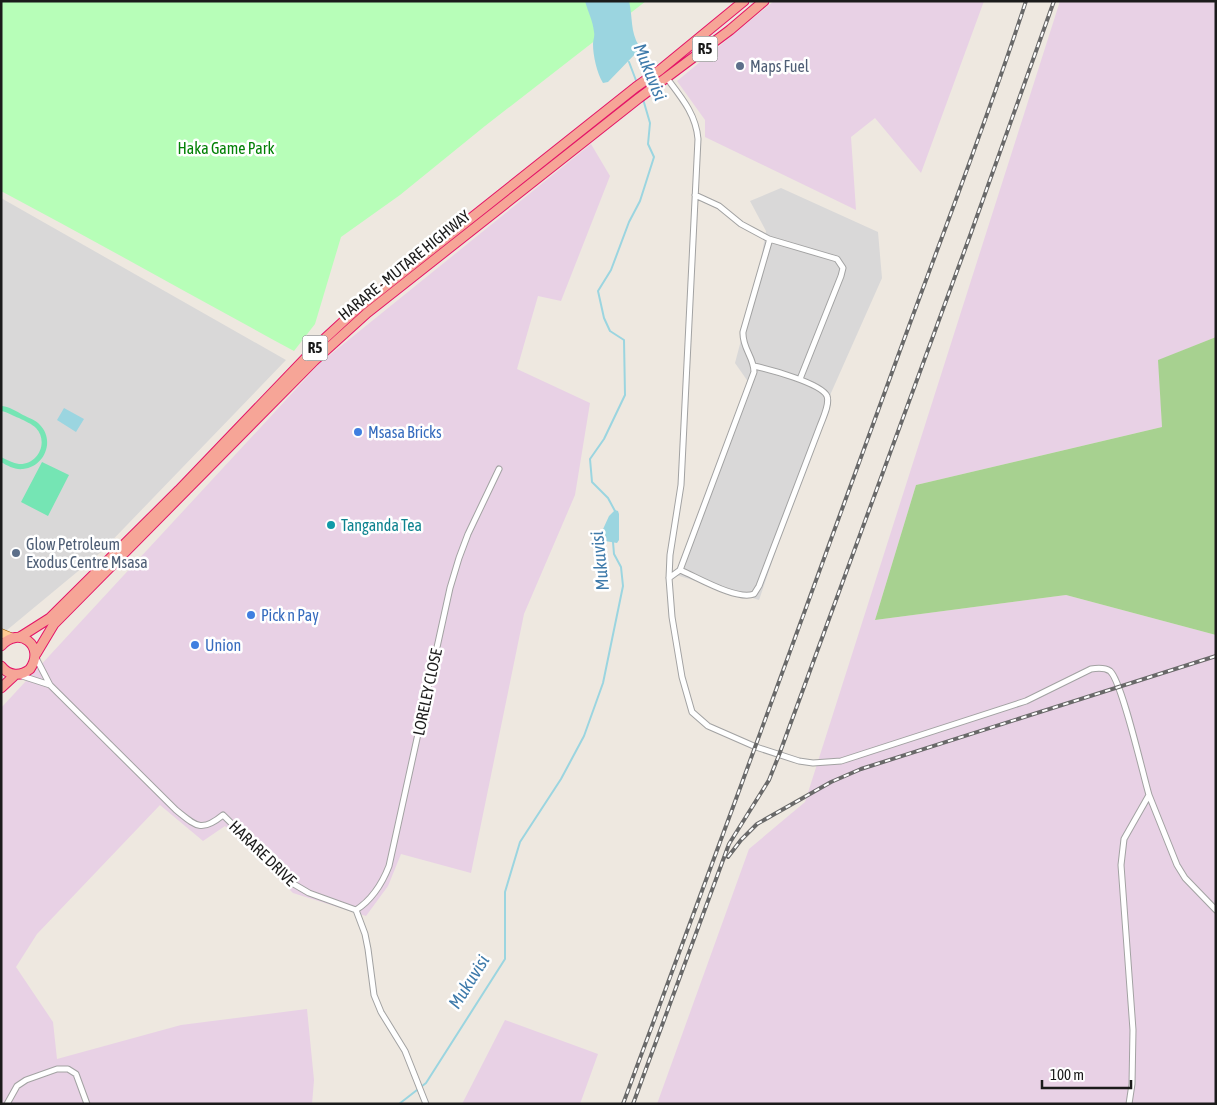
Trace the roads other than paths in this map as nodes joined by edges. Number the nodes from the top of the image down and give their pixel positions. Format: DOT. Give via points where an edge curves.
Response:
graph roads {
  1 [pos="744,1"];
  2 [pos="764,1"];
  3 [pos="660,70"];
  4 [pos="667,78"];
  5 [pos="695,195"];
  6 [pos="769,239"];
  7 [pos="754,366"];
  8 [pos="800,379"];
  9 [pos="499,469"];
  10 [pos="680,570"];
  11 [pos="669,578"];
  12 [pos="1,633"];
  13 [pos="17,638"];
  14 [pos="1,646"];
  15 [pos="36,656"];
  16 [pos="1,666"];
  17 [pos="17,675"];
  18 [pos="50,685"];
  19 [pos="1,688"];
  20 [pos="1148,795"];
  21 [pos="356,910"];
  22 [pos="1216,910"];
  23 [pos="7,1104"];
  24 [pos="87,1104"];
  25 [pos="426,1104"];
  26 [pos="1130,1104"];
  1 -- 3 [label="highway, HARARE - MUTARE HIGHWAY / R5"];
  2 -- 4 [label="highway, HARARE - MUTARE HIGHWAY / R5"];
  3 -- 4 [label="street"];
  3 -- 13 [label="highway, HARARE - MUTARE HIGHWAY / R5" via="358,308 50,618"];
  4 -- 5 [label="street" via="696,123"];
  4 -- 15 [label="highway, HARARE - MUTARE HIGHWAY / R5" via="386,297 330,345 54,624"];
  5 -- 6 [label="street" via="719,206 741,224"];
  5 -- 11 [label="street" via="681,485"];
  6 -- 7 [label="street" via="742,332"];
  6 -- 8 [label="street" via="837,259 843,268"];
  7 -- 8 [label="street"];
  7 -- 10 [label="street"];
  8 -- 10 [label="street" via="822,390 827,396 826,407 756,591 750,596 726,590"];
  9 -- 21 [label="street, LORELEY CLOSE" via="468,534 450,588 389,866 379,888"];
  10 -- 11 [label="street"];
  11 -- 20 [label="street" via="672,617 689,706 708,726 756,748 799,761 841,762 1026,701 1091,669 1102,668 1114,676 1119,687"];
  12 -- 13 [label="main road"];
  13 -- 14 [label="highway, R5"];
  13 -- 15 [label="highway" via="32,645"];
  15 -- 17 [label="highway, R5" via="30,669"];
  15 -- 18 [label="street, HARARE DRIVE"];
  16 -- 17 [label="highway"];
  17 -- 18 [label="street, HARARE DRIVE"];
  17 -- 19 [label="highway, R5"];
  18 -- 21 [label="street, HARARE DRIVE" via="194,825 207,826 223,815 292,884"];
  20 -- 22 [label="street" via="1177,865"];
  20 -- 26 [label="street" via="1124,839 1121,865 1133,1030"];
  21 -- 25 [label="street" via="365,934 377,1005 405,1051"];
  23 -- 24 [label="street" via="20,1083 57,1068 76,1074"];
}
